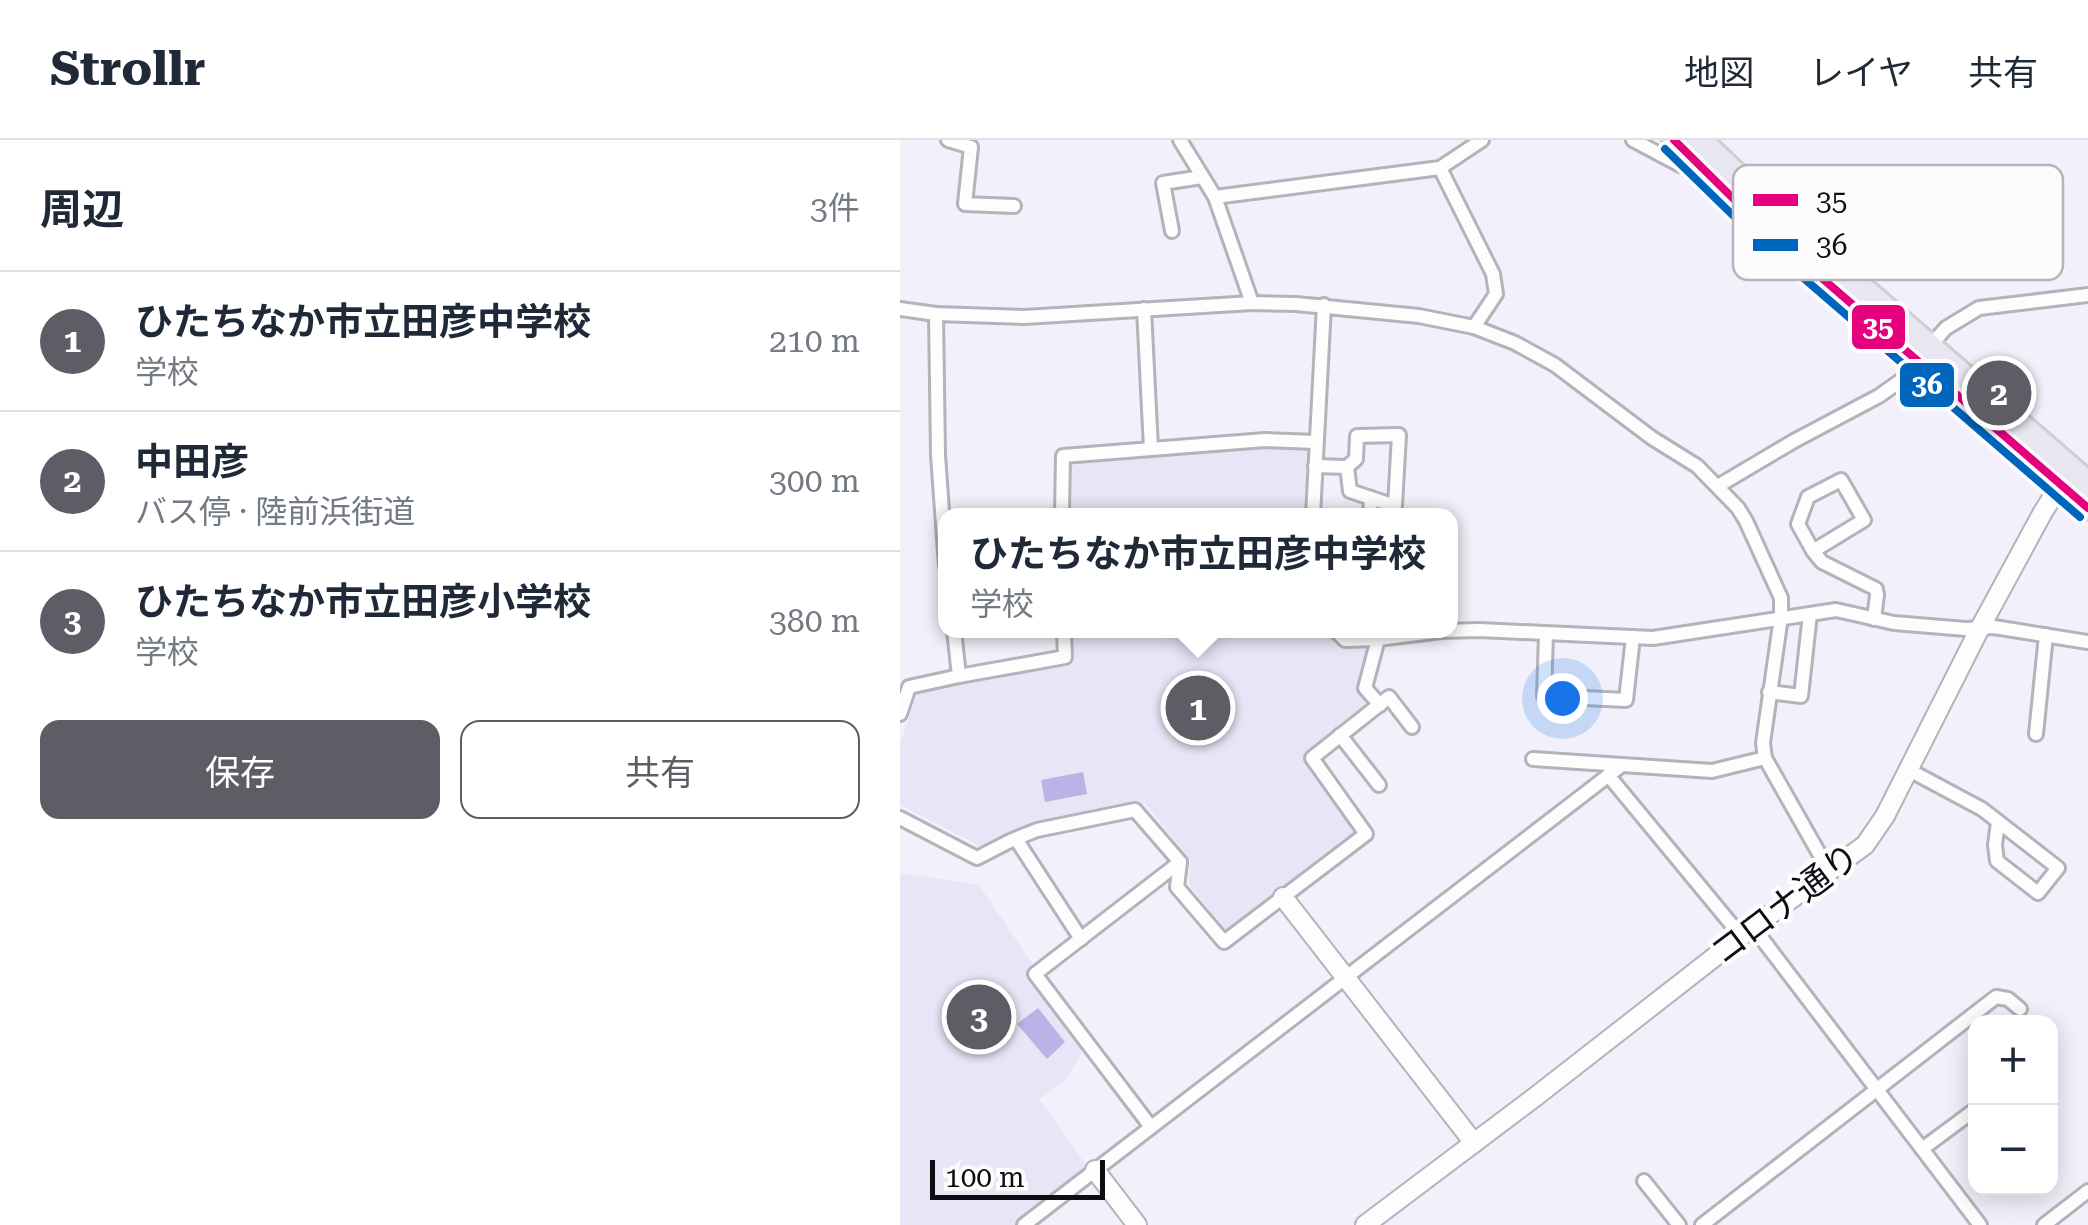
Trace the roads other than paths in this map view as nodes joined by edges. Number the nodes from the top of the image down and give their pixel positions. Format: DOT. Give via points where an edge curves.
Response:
graph roads {
  1 [pos="948,140"];
  2 [pos="1180,140"];
  3 [pos="1482,140"];
  4 [pos="1632,140"];
  5 [pos="1674,140"];
  6 [pos="1705,155"];
  7 [pos="1440,168"];
  8 [pos="1202,177"];
  9 [pos="1733,191"];
  10 [pos="1214,197"];
  11 [pos="1014,206"];
  12 [pos="1172,230"];
  13 [pos="1830,280"];
  14 [pos="2088,295"];
  15 [pos="1252,302"];
  16 [pos="1324,305"];
  17 [pos="900,309"];
  18 [pos="1144,309"];
  19 [pos="936,314"];
  20 [pos="1474,326"];
  21 [pos="1924,354"];
  22 [pos="1316,442"];
  23 [pos="1151,449"];
  24 [pos="1315,466"];
  25 [pos="1347,467"];
  26 [pos="2073,478"];
  27 [pos="1718,486"];
  28 [pos="1371,498"];
  29 [pos="942,508"];
  30 [pos="1062,508"];
  31 [pos="1313,508"];
  32 [pos="1370,508"];
  33 [pos="2088,508"];
  34 [pos="1813,550"];
  35 [pos="1810,614"];
  36 [pos="1781,617"];
  37 [pos="1874,618"];
  38 [pos="1980,628"];
  39 [pos="1458,631"];
  40 [pos="1546,634"];
  41 [pos="2046,635"];
  42 [pos="1633,637"];
  43 [pos="955,638"];
  44 [pos="1064,638"];
  45 [pos="1371,638"];
  46 [pos="1386,638"];
  47 [pos="1378,639"];
  48 [pos="2088,642"];
  49 [pos="959,676"];
  50 [pos="1769,692"];
  51 [pos="1380,705"];
  52 [pos="900,714"];
  53 [pos="1412,727"];
  54 [pos="2036,734"];
  55 [pos="1340,735"];
  56 [pos="1765,758"];
  57 [pos="1533,759"];
  58 [pos="1622,764"];
  59 [pos="1910,770"];
  60 [pos="1608,775"];
  61 [pos="1379,785"];
  62 [pos="900,818"];
  63 [pos="1998,822"];
  64 [pos="1016,838"];
  65 [pos="1180,862"];
  66 [pos="1829,871"];
  67 [pos="1283,896"];
  68 [pos="1747,932"];
  69 [pos="1081,939"];
  70 [pos="1346,977"];
  71 [pos="2020,1009"];
  72 [pos="1877,1090"];
  73 [pos="1968,1115"];
  74 [pos="1151,1127"];
  75 [pos="1474,1142"];
  76 [pos="1922,1149"];
  77 [pos="1095,1170"];
  78 [pos="1644,1181"];
  79 [pos="2088,1190"];
  80 [pos="1024,1225"];
  81 [pos="1137,1225"];
  82 [pos="1365,1225"];
  83 [pos="1679,1225"];
  84 [pos="1702,1225"];
  85 [pos="1980,1225"];
  86 [pos="2044,1225"];
  1 -- 11 [label="street" via="971,147 966,204"];
  2 -- 8 [label="street"];
  3 -- 7 [label="street"];
  4 -- 6 [label="street" via="1680,165"];
  5 -- 6 [label="highway"];
  6 -- 9 [label="highway"];
  7 -- 10 [label="street"];
  7 -- 20 [label="street" via="1494,274 1496,294"];
  8 -- 10 [label="street"];
  8 -- 12 [label="street" via="1164,183"];
  10 -- 15 [label="street"];
  13 -- 21 [label="highway"];
  14 -- 21 [label="street" via="1978,308 1946,328"];
  15 -- 16 [label="street"];
  15 -- 18 [label="street"];
  16 -- 20 [label="street"];
  16 -- 22 [label="street"];
  17 -- 19 [label="street"];
  18 -- 19 [label="street" via="1024,318"];
  18 -- 23 [label="street"];
  19 -- 29 [label="street"];
  20 -- 27 [label="street" via="1554,365"];
  21 -- 26 [label="highway"];
  21 -- 27 [label="street" via="1910,374 1878,396"];
  22 -- 23 [label="street"];
  22 -- 24 [label="street"];
  23 -- 30 [label="street" via="1063,456"];
  24 -- 25 [label="street"];
  24 -- 31 [label="street"];
  25 -- 28 [label="street" via="1350,491"];
  25 -- 28 [label="street" via="1356,459 1356,436 1399,435 1395,506"];
  26 -- 33 [label="highway"];
  26 -- 38 [label="street, コロナ通り"];
  27 -- 36 [label="street" via="1746,521 1782,598"];
  28 -- 32 [label="street"];
  34 -- 34 [label="street" via="1864,520 1841,480 1808,497 1798,524"];
  34 -- 37 [label="street" via="1822,562 1876,589"];
  35 -- 36 [label="street"];
  35 -- 37 [label="street" via="1836,610"];
  35 -- 50 [label="street" via="1801,696"];
  36 -- 42 [label="street"];
  36 -- 50 [label="street"];
  37 -- 38 [label="street"];
  38 -- 41 [label="street"];
  38 -- 59 [label="street, コロナ通り"];
  39 -- 40 [label="street"];
  40 -- 42 [label="street"];
  40 -- 42 [label="street" via="1544,696 1626,700"];
  41 -- 48 [label="street"];
  41 -- 54 [label="street"];
  43 -- 49 [label="street"];
  44 -- 49 [label="street" via="1065,658"];
  45 -- 47 [label="street"];
  46 -- 47 [label="street"];
  47 -- 51 [label="street" via="1365,688"];
  49 -- 52 [label="street" via="909,687"];
  50 -- 56 [label="street"];
  51 -- 53 [label="street" via="1389,697"];
  51 -- 55 [label="street"];
  55 -- 61 [label="street"];
  55 -- 67 [label="street" via="1312,758 1366,834"];
  56 -- 58 [label="street" via="1712,771"];
  56 -- 66 [label="street"];
  57 -- 58 [label="street"];
  58 -- 60 [label="street"];
  59 -- 63 [label="street"];
  59 -- 66 [label="street, コロナ通り" via="1866,846"];
  60 -- 68 [label="street"];
  60 -- 70 [label="street"];
  62 -- 64 [label="street" via="977,858"];
  63 -- 63 [label="street" via="2058,868 2038,893 1996,861"];
  64 -- 65 [label="street" via="1135,810"];
  64 -- 69 [label="street"];
  65 -- 67 [label="street" via="1178,887 1224,942"];
  65 -- 69 [label="street"];
  66 -- 68 [label="street, コロナ通り"];
  67 -- 70 [label="street"];
  68 -- 72 [label="street"];
  68 -- 75 [label="street, コロナ通り"];
  69 -- 74 [label="street" via="1035,974"];
  70 -- 74 [label="street"];
  70 -- 75 [label="street"];
  71 -- 72 [label="street" via="1996,998"];
  72 -- 76 [label="street"];
  72 -- 84 [label="street"];
  73 -- 76 [label="street"];
  74 -- 77 [label="street"];
  75 -- 82 [label="street, コロナ通り"];
  76 -- 85 [label="street"];
  77 -- 80 [label="street"];
  77 -- 81 [label="street"];
  78 -- 83 [label="street"];
  79 -- 86 [label="street"];
}
